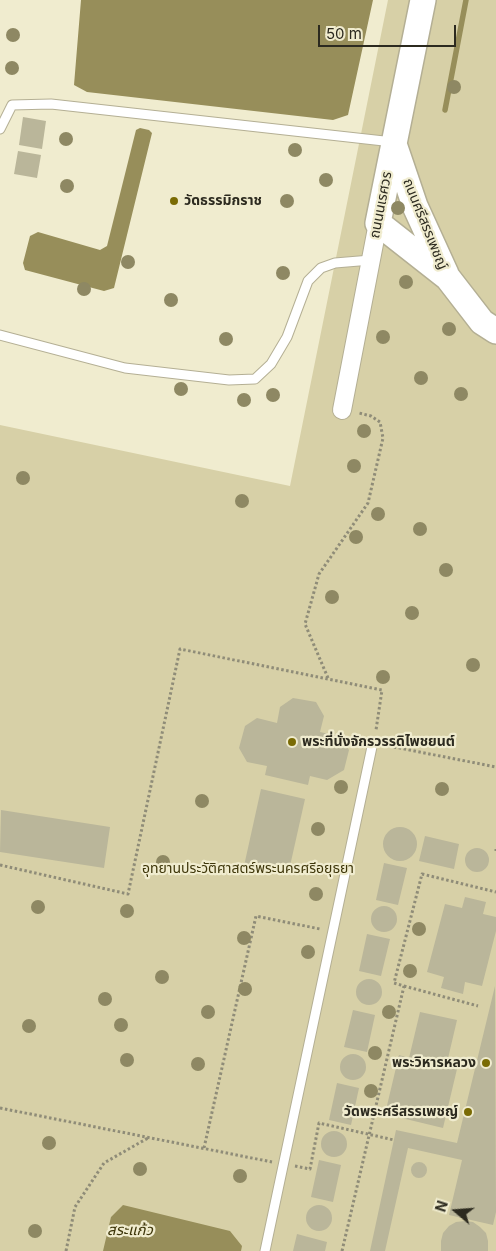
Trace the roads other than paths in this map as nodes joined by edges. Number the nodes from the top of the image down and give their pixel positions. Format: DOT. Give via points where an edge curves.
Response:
graph roads {
  1 [pos="423,0"];
  2 [pos="0,129"];
  3 [pos="393,142"];
  4 [pos="378,223"];
  5 [pos="371,260"];
  6 [pos="448,278"];
  7 [pos="496,331"];
  8 [pos="0,335"];
  9 [pos="342,410"];
  10 [pos="373,742"];
  11 [pos="265,1251"];
  1 -- 3 [label="street, ถนนนเรศวร"];
  2 -- 3 [label="lane" via="12,105 51,104"];
  3 -- 4 [label="street, ถนนนเรศวร"];
  3 -- 6 [label="street, ถนนศรีสรรเพชญ์" via="415,206"];
  4 -- 5 [label="street, ถนนนเรศวร"];
  4 -- 6 [label="street, ถนนศรีสรรเพชญ์"];
  5 -- 8 [label="lane" via="335,263 321,268 308,280 286,337 271,364 254,379 229,380 125,368"];
  5 -- 9 [label="street, ถนนนเรศวร"];
  6 -- 7 [label="street, ถนนศรีสรรเพชญ์" via="482,322"];
  10 -- 11 [label="lane"];
}
